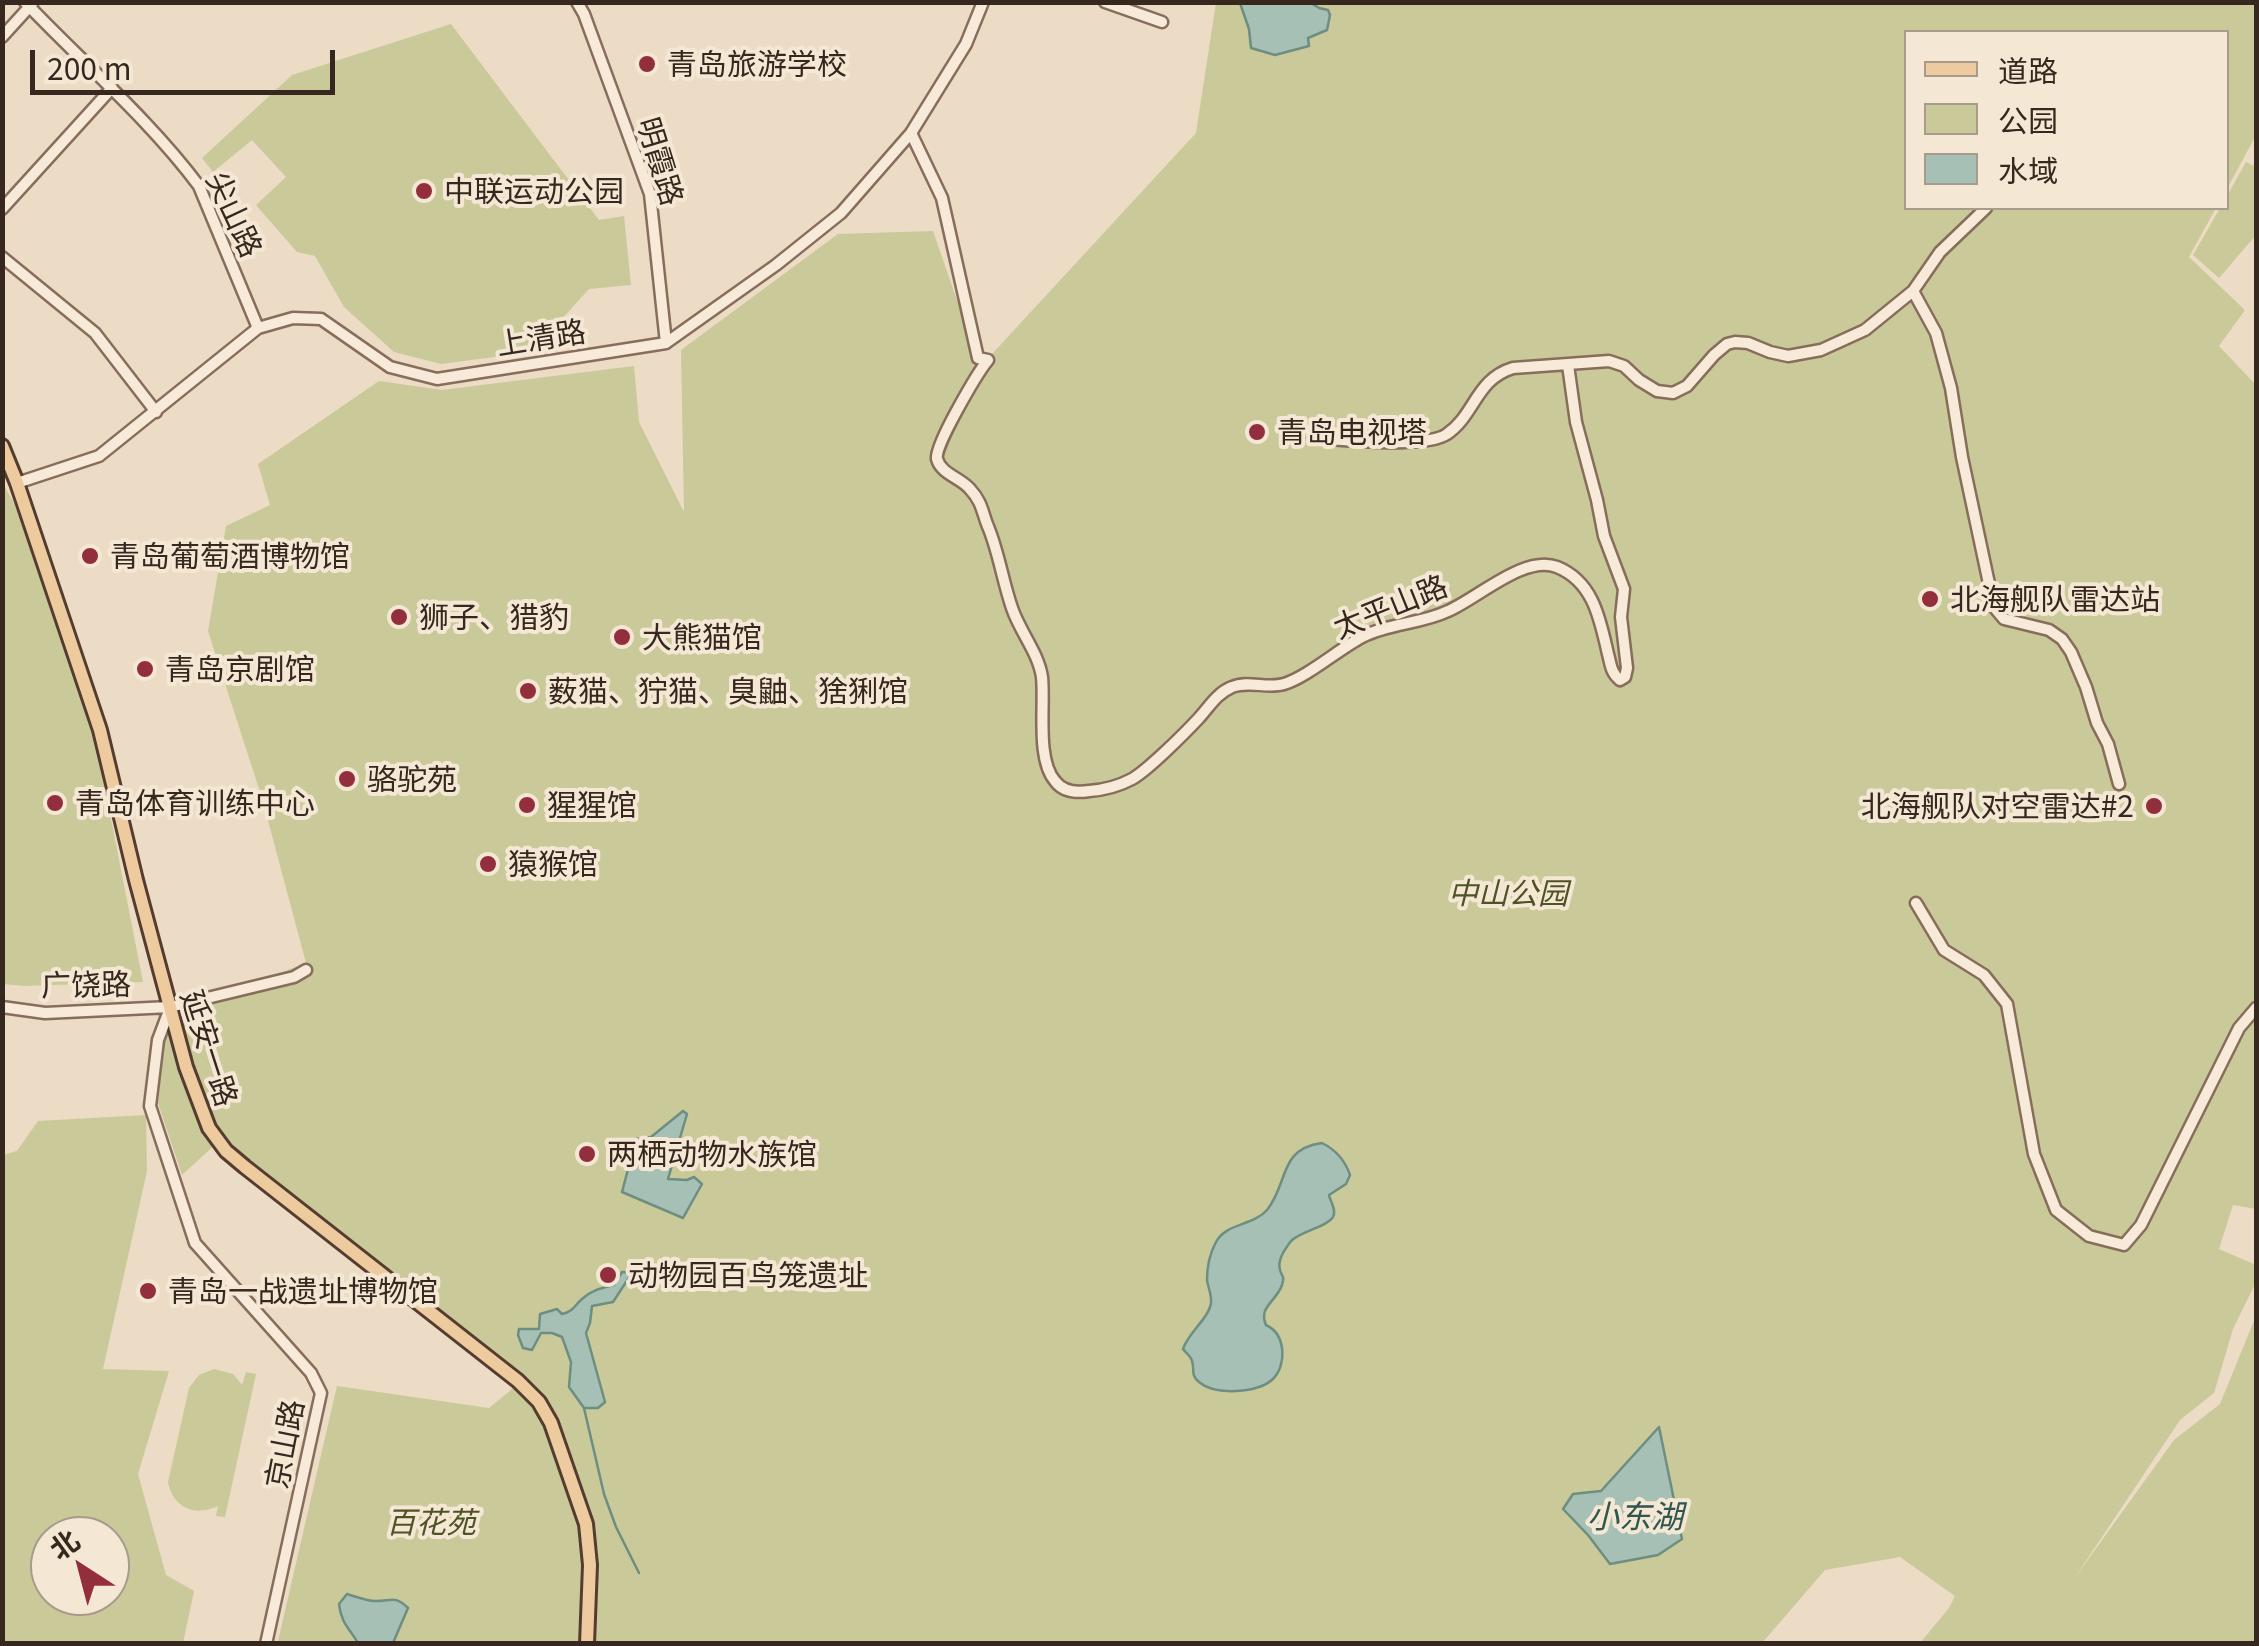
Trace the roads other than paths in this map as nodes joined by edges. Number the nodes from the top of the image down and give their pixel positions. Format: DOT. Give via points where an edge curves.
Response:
graph roads {
  1 [pos="577,2"];
  2 [pos="982,2"];
  3 [pos="1105,2"];
  4 [pos="29,4"];
  5 [pos="1162,22"];
  6 [pos="2,37"];
  7 [pos="112,88"];
  8 [pos="911,134"];
  9 [pos="2,209"];
  10 [pos="1984,210"];
  11 [pos="2,257"];
  12 [pos="1912,291"];
  13 [pos="258,328"];
  14 [pos="666,342"];
  15 [pos="1568,365"];
  16 [pos="156,412"];
  17 [pos="1313,438"];
  18 [pos="2,446"];
  19 [pos="17,483"];
  20 [pos="2119,784"];
  21 [pos="1916,903"];
  22 [pos="306,970"];
  23 [pos="2,1007"];
  24 [pos="170,1007"];
  25 [pos="2256,1008"];
  26 [pos="266,1644"];
  27 [pos="587,1644"];
  1 -- 14 [label="street, 明霞路" via="650,194"];
  2 -- 8 [label="street, 上清路" via="966,44"];
  3 -- 5 [label="street"];
  4 -- 6 [label="street"];
  4 -- 7 [label="street, 尖山路"];
  7 -- 9 [label="street"];
  7 -- 13 [label="street, 尖山路" via="199,186"];
  8 -- 14 [label="street, 上清路" via="841,213"];
  8 -- 15 [label="street, 太平山路" via="942,198 978,358 988,360 947,429 937,460 984,509 1014,612 1042,673 1044,752 1048,770 1064,789 1100,790 1135,778 1233,686 1286,684 1362,637 1450,611 1540,564 1558,568 1591,596 1612,673 1625,677 1624,589 1604,536"];
  10 -- 12 [label="street"];
  11 -- 16 [label="street" via="95,333"];
  12 -- 15 [label="street" via="1865,330 1821,350 1788,356 1748,343 1727,344 1673,393 1657,391 1609,361"];
  12 -- 20 [label="street" via="1936,333 1951,388 1994,607 2004,620 2049,630 2072,652"];
  13 -- 14 [label="street, 上清路" via="321,319 390,368 437,379"];
  13 -- 16 [label="street, 上清路"];
  15 -- 17 [label="street" via="1500,372 1445,437"];
  16 -- 19 [label="street, 上清路" via="99,456"];
  18 -- 19 [label="main road, 延安一路"];
  19 -- 24 [label="main road, 延安一路" via="100,730"];
  21 -- 25 [label="street" via="1944,950 1984,974 2006,1004 2034,1154 2056,1210 2089,1236 2124,1245 2141,1225"];
  22 -- 24 [label="street, 广饶路"];
  23 -- 24 [label="street, 广饶路" via="45,1013"];
  24 -- 26 [label="street, 京山路" via="158,1040 150,1106 195,1244 311,1373 321,1393"];
  24 -- 27 [label="main road, 延安一路" via="201,1110 226,1151 539,1402 586,1524"];
}
